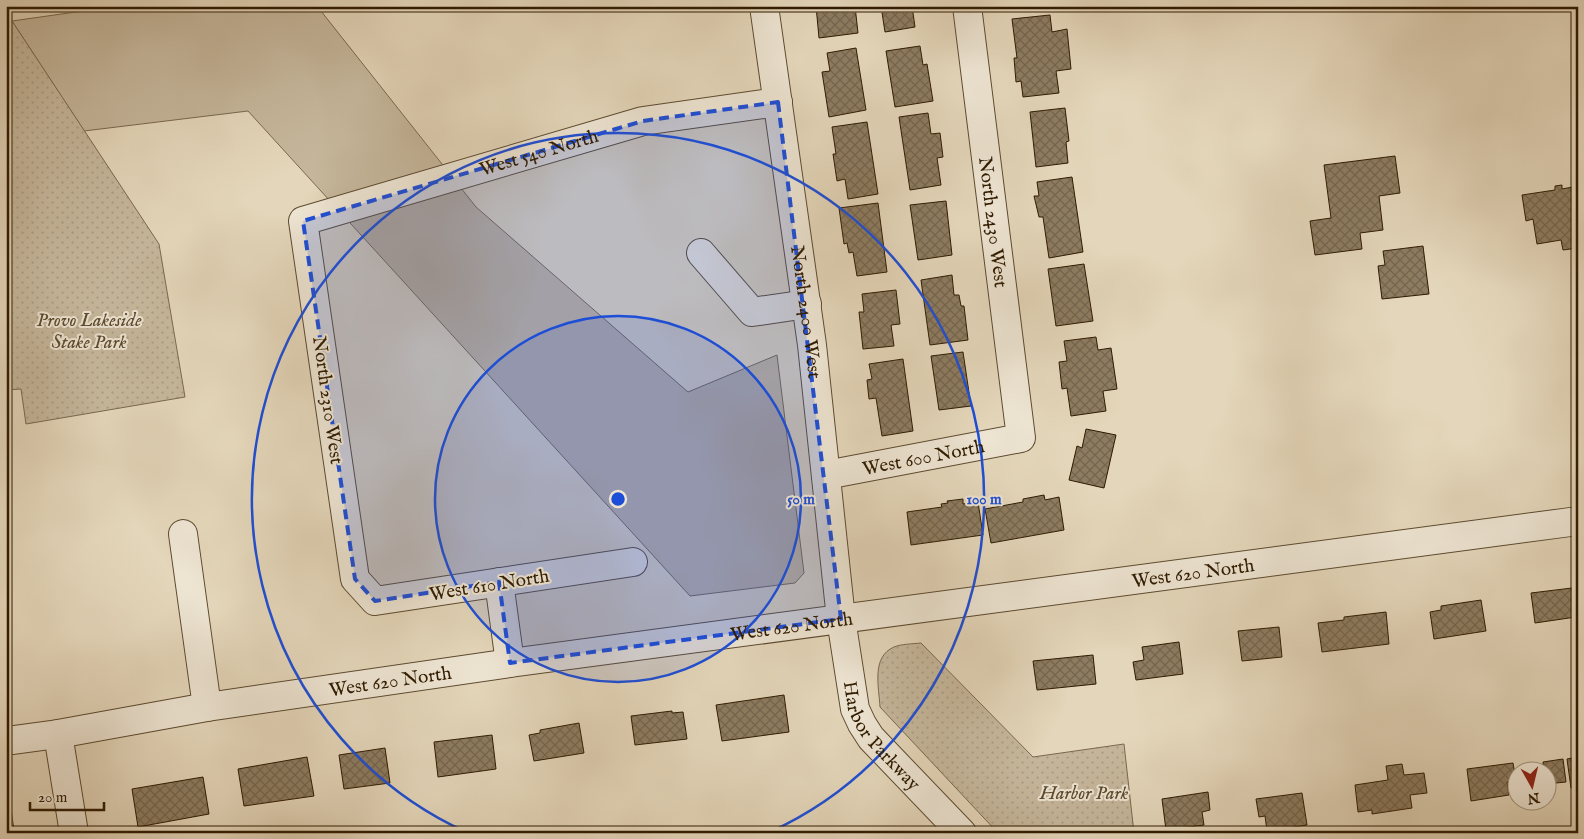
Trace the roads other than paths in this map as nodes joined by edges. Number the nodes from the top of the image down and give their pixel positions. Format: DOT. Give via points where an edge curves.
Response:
graph roads {
  1 [pos="764,6"];
  2 [pos="967,6"];
  3 [pos="778,102"];
  4 [pos="303,221"];
  5 [pos="701,254"];
  6 [pos="807,304"];
  7 [pos="1021,438"];
  8 [pos="826,475"];
  9 [pos="1578,521"];
  10 [pos="183,534"];
  11 [pos="633,562"];
  12 [pos="355,579"];
  13 [pos="499,582"];
  14 [pos="841,619"];
  15 [pos="510,663"];
  16 [pos="207,707"];
  17 [pos="58,734"];
  18 [pos="6,741"];
  19 [pos="74,833"];
  20 [pos="962,833"];
  1 -- 3 [label="street, North 2400 West"];
  2 -- 7 [label="street, North 2430 West"];
  3 -- 4 [label="street, West 540 North" via="643,121"];
  3 -- 6 [label="street, North 2400 West"];
  4 -- 12 [label="street, North 2310 West"];
  5 -- 6 [label="street" via="752,312"];
  6 -- 8 [label="street, North 2400 West"];
  7 -- 8 [label="street, West 600 North"];
  8 -- 14 [label="street, North 2400 West"];
  9 -- 14 [label="street, West 620 North"];
  10 -- 16 [label="street"];
  11 -- 13 [label="street, West 610 North"];
  12 -- 13 [label="street, West 610 North" via="375,601"];
  13 -- 15 [label="street"];
  14 -- 15 [label="street, West 620 North"];
  14 -- 20 [label="street, Harbor Parkway" via="855,709 862,724 871,738"];
  15 -- 16 [label="street, West 620 North"];
  16 -- 17 [label="street, West 620 North"];
  17 -- 18 [label="street, West 620 North"];
  17 -- 19 [label="street"];
}
